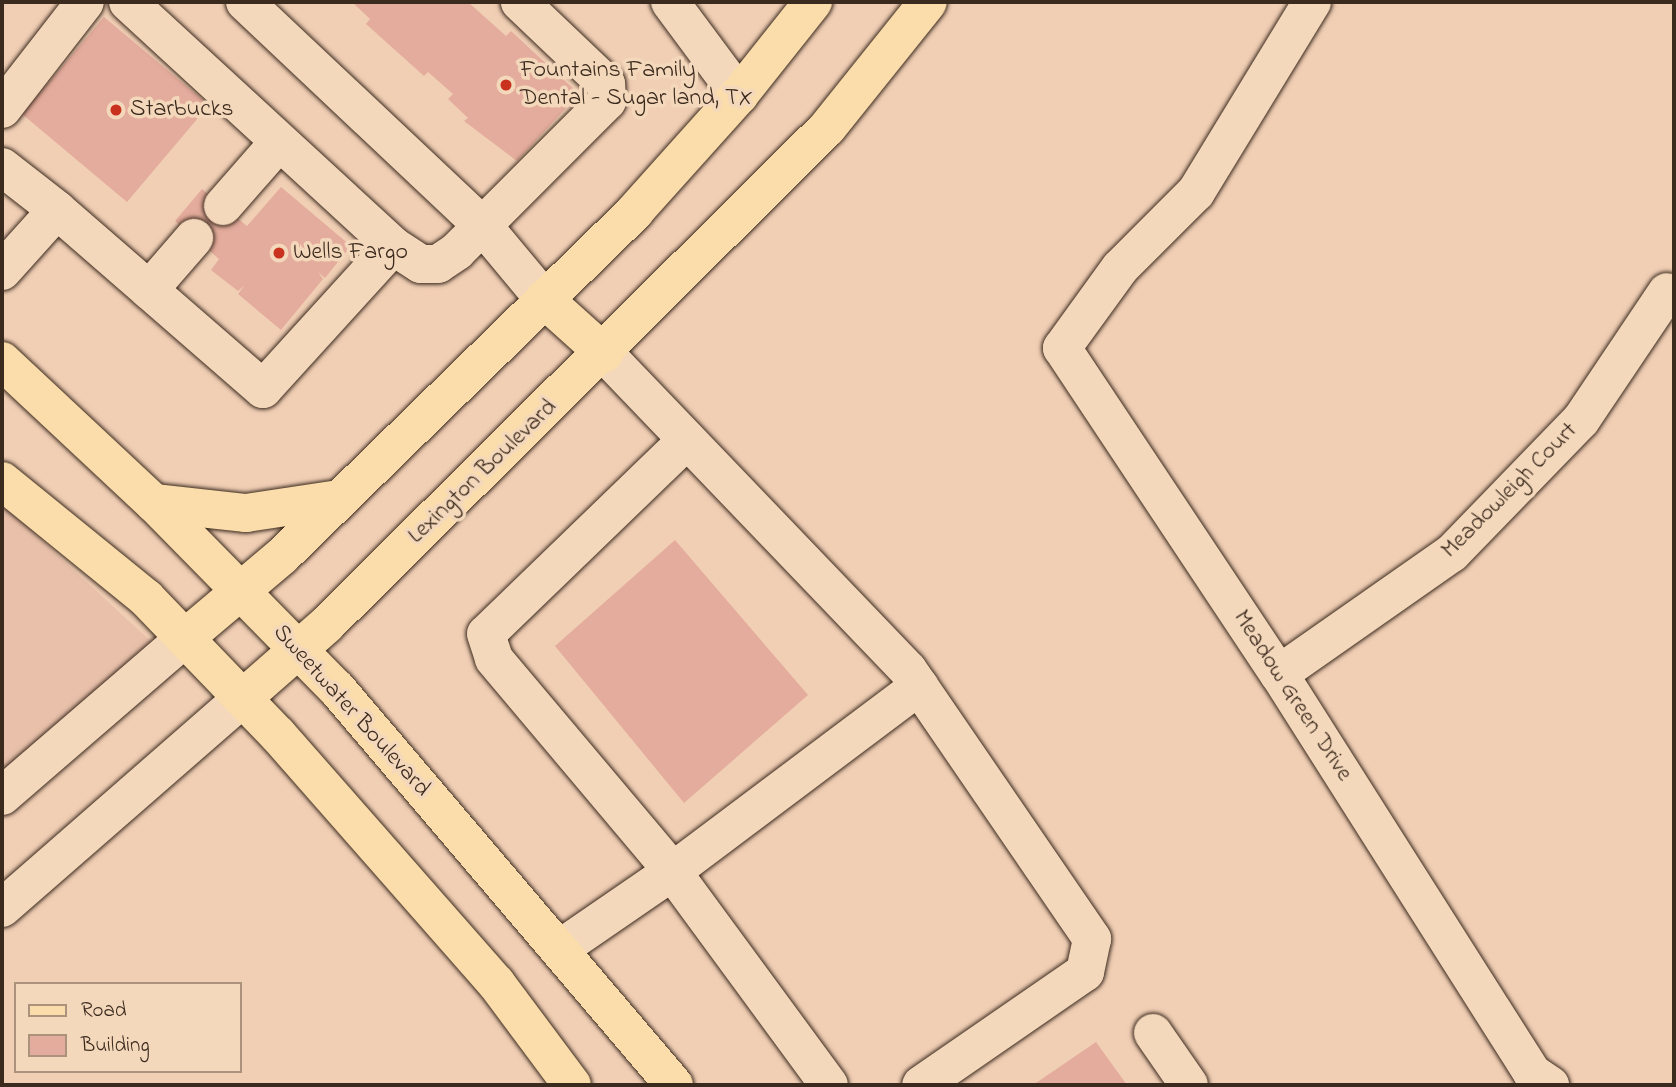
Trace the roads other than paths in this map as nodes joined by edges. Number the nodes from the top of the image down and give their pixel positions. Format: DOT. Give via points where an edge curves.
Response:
graph roads {
  1 [pos="85,2"];
  2 [pos="128,2"];
  3 [pos="245,2"];
  4 [pos="520,2"];
  5 [pos="670,2"];
  6 [pos="813,2"];
  7 [pos="928,2"];
  8 [pos="1311,2"];
  9 [pos="739,95"];
  10 [pos="2,109"];
  11 [pos="279,142"];
  12 [pos="2,167"];
  13 [pos="223,206"];
  14 [pos="57,210"];
  15 [pos="484,227"];
  16 [pos="194,238"];
  17 [pos="393,246"];
  18 [pos="2,271"];
  19 [pos="149,290"];
  20 [pos="1667,292"];
  21 [pos="544,299"];
  22 [pos="604,353"];
  23 [pos="2,361"];
  24 [pos="687,440"];
  25 [pos="2,481"];
  26 [pos="339,499"];
  27 [pos="154,503"];
  28 [pos="240,591"];
  29 [pos="185,638"];
  30 [pos="298,650"];
  31 [pos="1279,674"];
  32 [pos="919,685"];
  33 [pos="243,698"];
  34 [pos="2,796"];
  35 [pos="673,871"];
  36 [pos="2,908"];
  37 [pos="561,948"];
  38 [pos="1153,1033"];
  39 [pos="572,1085"];
  40 [pos="674,1085"];
  41 [pos="829,1085"];
  42 [pos="921,1085"];
  43 [pos="1189,1085"];
  44 [pos="1550,1085"];
  1 -- 10 [label="street"];
  2 -- 11 [label="street"];
  3 -- 15 [label="street"];
  4 -- 15 [label="street" via="606,84 607,101"];
  5 -- 9 [label="street"];
  6 -- 9 [label="main road"];
  7 -- 22 [label="main road, Lexington Boulevard" via="827,128"];
  8 -- 31 [label="street, Meadow Green Drive" via="1196,192 1119,268 1062,348"];
  9 -- 21 [label="main road" via="635,211"];
  11 -- 13 [label="street"];
  11 -- 17 [label="street"];
  12 -- 14 [label="street"];
  14 -- 18 [label="street"];
  14 -- 19 [label="street"];
  15 -- 17 [label="street" via="438,264 421,264"];
  15 -- 21 [label="street"];
  16 -- 19 [label="street"];
  17 -- 19 [label="street" via="263,389"];
  20 -- 31 [label="street, Meadowleigh Court" via="1581,420 1452,553"];
  21 -- 22 [label="main road"];
  21 -- 26 [label="main road"];
  22 -- 24 [label="street"];
  22 -- 30 [label="main road, Lexington Boulevard"];
  23 -- 27 [label="main road, Sweetwater Boulevard"];
  24 -- 32 [label="street"];
  24 -- 35 [label="street" via="486,634 494,659"];
  25 -- 29 [label="main road" via="146,598"];
  26 -- 27 [label="main road" via="246,513"];
  26 -- 28 [label="main road"];
  27 -- 28 [label="main road, Sweetwater Boulevard"];
  28 -- 29 [label="main road"];
  28 -- 30 [label="main road, Sweetwater Boulevard"];
  29 -- 33 [label="main road"];
  29 -- 34 [label="street"];
  30 -- 33 [label="main road, Lexington Boulevard"];
  30 -- 37 [label="main road, Sweetwater Boulevard"];
  31 -- 44 [label="street, Meadow Green Drive" via="1532,1073"];
  32 -- 35 [label="street"];
  32 -- 42 [label="street" via="1092,939 1085,972"];
  33 -- 36 [label="street, Lexington Boulevard"];
  33 -- 39 [label="main road" via="496,983"];
  35 -- 37 [label="street"];
  35 -- 41 [label="street"];
  37 -- 40 [label="main road, Sweetwater Boulevard"];
  38 -- 43 [label="street"];
}
